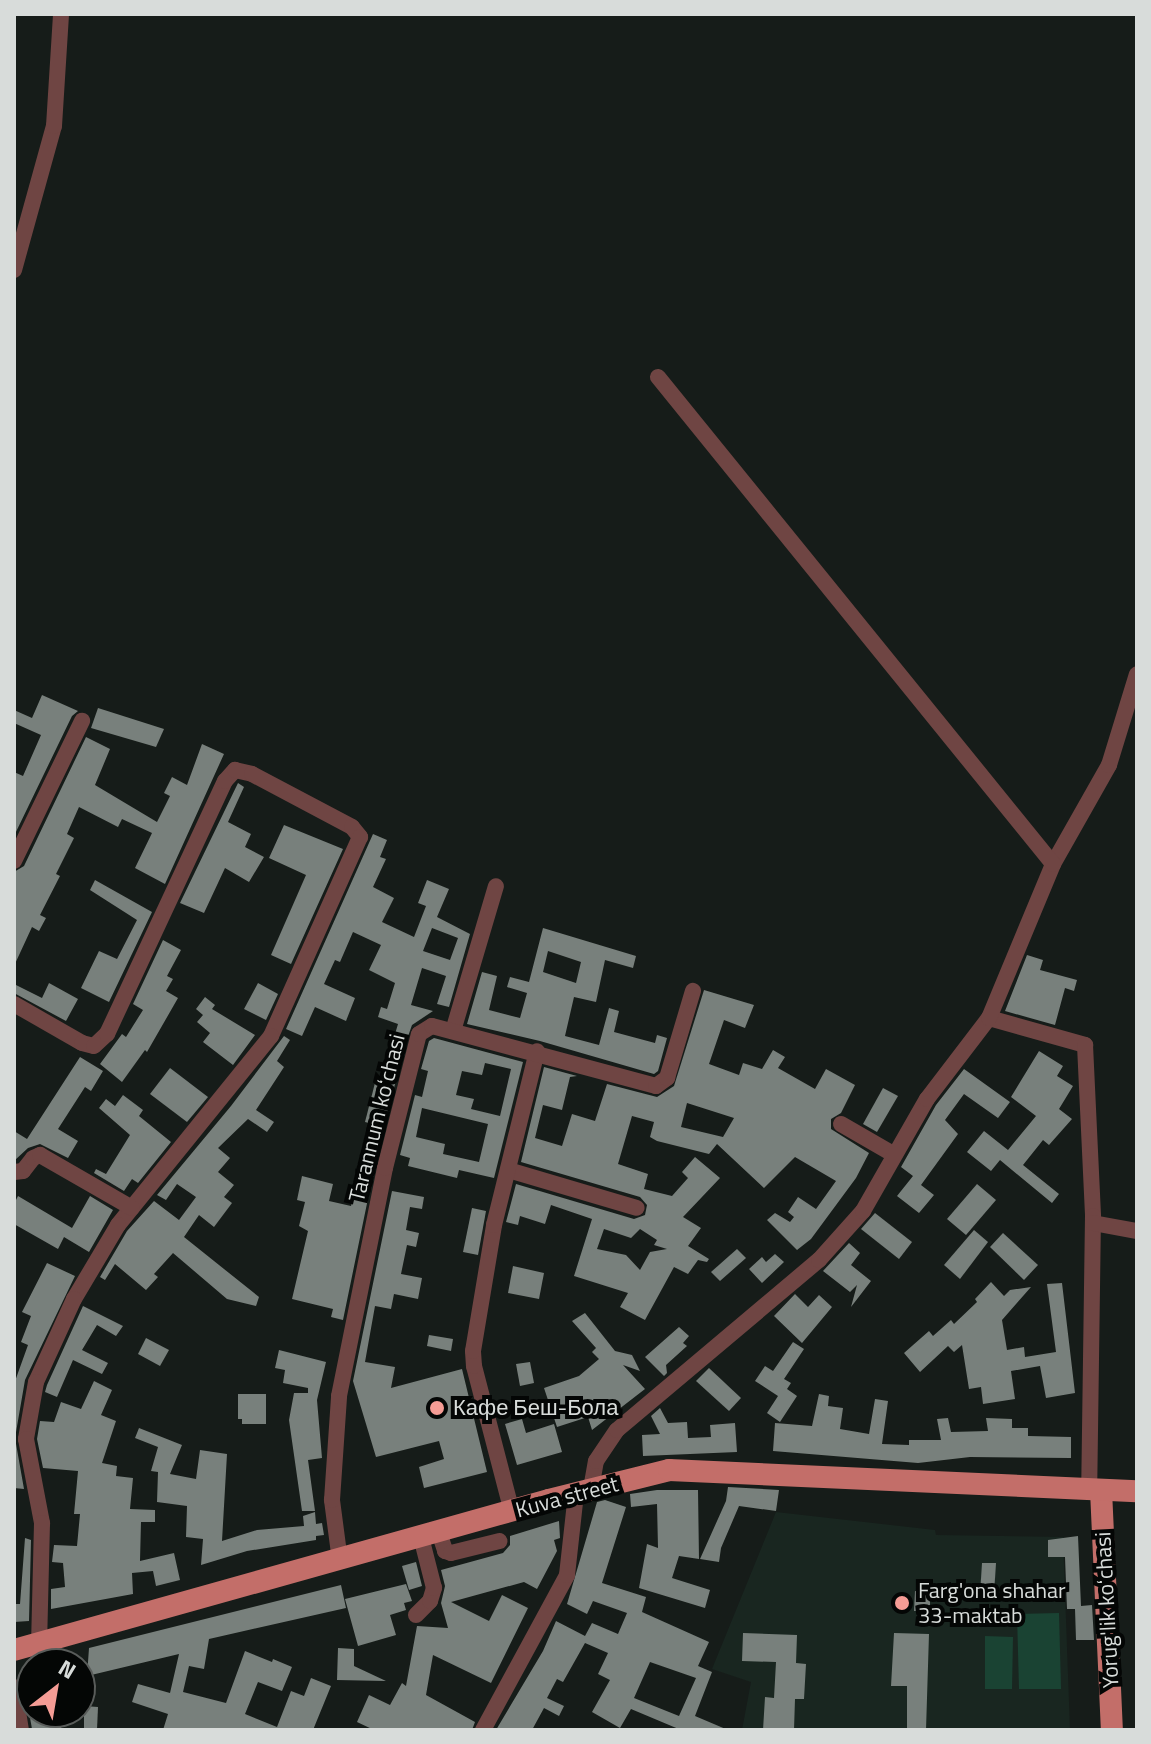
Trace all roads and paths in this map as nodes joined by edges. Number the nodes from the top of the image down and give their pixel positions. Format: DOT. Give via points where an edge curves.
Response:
graph roads {
  1 [pos="61,14"];
  2 [pos="14,270"];
  3 [pos="658,377"];
  4 [pos="1137,674"];
  5 [pos="82,721"];
  6 [pos="14,861"];
  7 [pos="1053,864"];
  8 [pos="496,886"];
  9 [pos="693,991"];
  10 [pos="14,1004"];
  11 [pos="989,1018"];
  12 [pos="453,1031"];
  13 [pos="537,1051"];
  14 [pos="841,1124"];
  15 [pos="893,1154"];
  16 [pos="508,1170"];
  17 [pos="14,1172"];
  18 [pos="132,1208"];
  19 [pos="637,1208"];
  20 [pos="1093,1223"];
  21 [pos="1137,1231"];
  22 [pos="1095,1489"];
  23 [pos="584,1491"];
  24 [pos="1137,1491"];
  25 [pos="512,1512"];
  26 [pos="430,1535"];
  27 [pos="500,1541"];
  28 [pos="340,1561"];
  29 [pos="416,1615"];
  30 [pos="39,1644"];
  31 [pos="14,1650"];
  32 [pos="14,1687"];
  33 [pos="21,1730"];
  34 [pos="483,1730"];
  35 [pos="1112,1730"];
  1 -- 2 [label="street" via="54,126"];
  3 -- 7 [label="street"];
  4 -- 7 [label="street" via="1109,765"];
  5 -- 6 [label="street"];
  7 -- 11 [label="street"];
  8 -- 12 [label="street"];
  9 -- 13 [label="street, Tarannum koʻchasi" via="661,1084"];
  10 -- 18 [label="street" via="82,1043 94,1046 107,1034 225,781 235,770 352,827 360,837 271,1036"];
  11 -- 15 [label="street"];
  11 -- 20 [label="street" via="1085,1045"];
  12 -- 13 [label="street, Tarannum koʻchasi"];
  12 -- 28 [label="street, Tarannum koʻchasi" via="427,1027 415,1041 347,1345 332,1500"];
  13 -- 16 [label="street"];
  14 -- 15 [label="street"];
  15 -- 23 [label="street" via="863,1211 819,1260 607,1441"];
  16 -- 19 [label="street"];
  16 -- 25 [label="street" via="473,1351"];
  17 -- 18 [label="street" via="23,1171 33,1158 47,1157"];
  18 -- 30 [label="street" via="74,1299 36,1382 26,1439 42,1523"];
  20 -- 21 [label="street"];
  20 -- 22 [label="street"];
  22 -- 23 [label="main road, Kuva street" via="669,1470"];
  22 -- 24 [label="main road, Kuva street"];
  22 -- 35 [label="main road, Yorug'lik koʻchasi"];
  23 -- 25 [label="main road, Kuva street"];
  23 -- 34 [label="street" via="567,1575"];
  25 -- 26 [label="main road, Kuva street"];
  26 -- 27 [label="street" via="451,1553"];
  26 -- 28 [label="main road, Kuva street"];
  26 -- 29 [label="street" via="434,1588"];
  28 -- 30 [label="main road, Kuva street"];
  30 -- 31 [label="main road, Kuva street"];
  32 -- 33 [label="street"];
}
